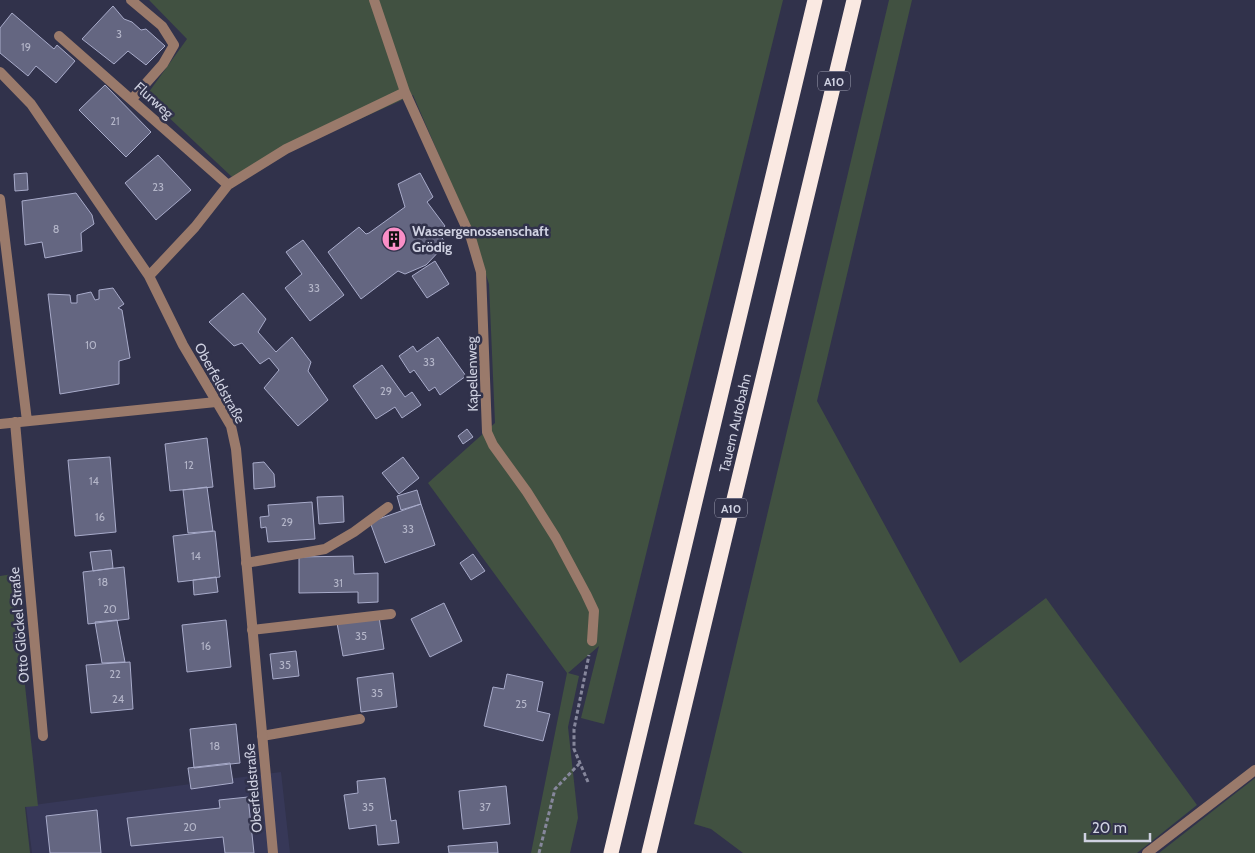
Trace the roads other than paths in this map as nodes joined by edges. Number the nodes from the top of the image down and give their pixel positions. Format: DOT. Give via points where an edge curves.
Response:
graph roads {
  1 [pos="131,0"];
  2 [pos="374,0"];
  3 [pos="815,0"];
  4 [pos="854,0"];
  5 [pos="59,36"];
  6 [pos="0,72"];
  7 [pos="405,92"];
  8 [pos="132,99"];
  9 [pos="228,185"];
  10 [pos="0,199"];
  11 [pos="149,276"];
  12 [pos="216,402"];
  13 [pos="27,421"];
  14 [pos="14,422"];
  15 [pos="0,424"];
  16 [pos="388,507"];
  17 [pos="246,563"];
  18 [pos="390,614"];
  19 [pos="252,630"];
  20 [pos="592,641"];
  21 [pos="360,718"];
  22 [pos="44,736"];
  23 [pos="262,736"];
  24 [pos="1255,770"];
  25 [pos="611,851"];
  26 [pos="273,853"];
  27 [pos="649,853"];
  28 [pos="1147,853"];
  1 -- 8 [label="street" via="162,26 174,45 163,64"];
  2 -- 7 [label="street, Kapellenweg"];
  3 -- 25 [label="highway, Tauern Autobahn / A10"];
  4 -- 27 [label="highway, Tauern Autobahn / A10"];
  5 -- 8 [label="street, Flurweg"];
  6 -- 11 [label="street, Oberfeldstraße" via="31,104"];
  7 -- 9 [label="street" via="286,149"];
  7 -- 20 [label="street, Kapellenweg" via="471,238 481,272 487,432 556,538 586,594 594,611"];
  8 -- 9 [label="street, Flurweg"];
  9 -- 11 [label="street" via="195,227"];
  10 -- 13 [label="street"];
  11 -- 12 [label="street, Oberfeldstraße"];
  12 -- 13 [label="street"];
  12 -- 17 [label="street, Oberfeldstraße" via="230,426 236,449"];
  13 -- 14 [label="street"];
  14 -- 15 [label="street"];
  14 -- 22 [label="street, Otto Glöckel Straße"];
  16 -- 17 [label="street" via="325,549"];
  17 -- 19 [label="street, Oberfeldstraße"];
  18 -- 19 [label="street"];
  19 -- 23 [label="street, Oberfeldstraße"];
  21 -- 23 [label="street"];
  23 -- 26 [label="street, Oberfeldstraße"];
  24 -- 28 [label="street"];
}
